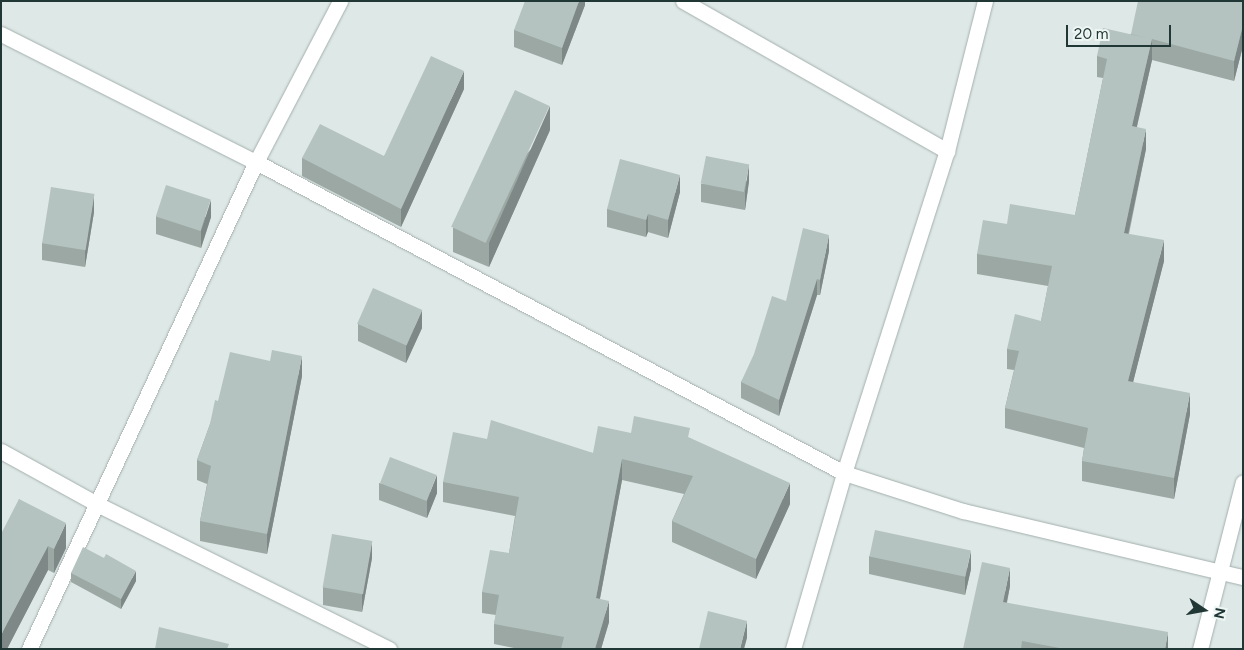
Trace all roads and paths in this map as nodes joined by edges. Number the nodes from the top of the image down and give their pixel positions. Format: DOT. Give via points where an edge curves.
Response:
graph roads {
  1 [pos="340,1"];
  2 [pos="683,1"];
  3 [pos="984,1"];
  4 [pos="1,34"];
  5 [pos="947,151"];
  6 [pos="256,162"];
  7 [pos="1,451"];
  8 [pos="844,473"];
  9 [pos="1243,482"];
  10 [pos="99,505"];
  11 [pos="1221,574"];
  12 [pos="1243,577"];
  13 [pos="29,649"];
  14 [pos="389,649"];
  15 [pos="793,649"];
  16 [pos="1200,649"];
  1 -- 6 [label="street"];
  2 -- 5 [label="street"];
  3 -- 5 [label="street"];
  4 -- 6 [label="street"];
  5 -- 8 [label="street"];
  6 -- 8 [label="street"];
  6 -- 10 [label="street"];
  7 -- 10 [label="street"];
  8 -- 11 [label="street" via="962,511"];
  8 -- 15 [label="street"];
  9 -- 11 [label="street"];
  10 -- 13 [label="street"];
  10 -- 14 [label="street"];
  11 -- 12 [label="street"];
  11 -- 16 [label="street"];
}
